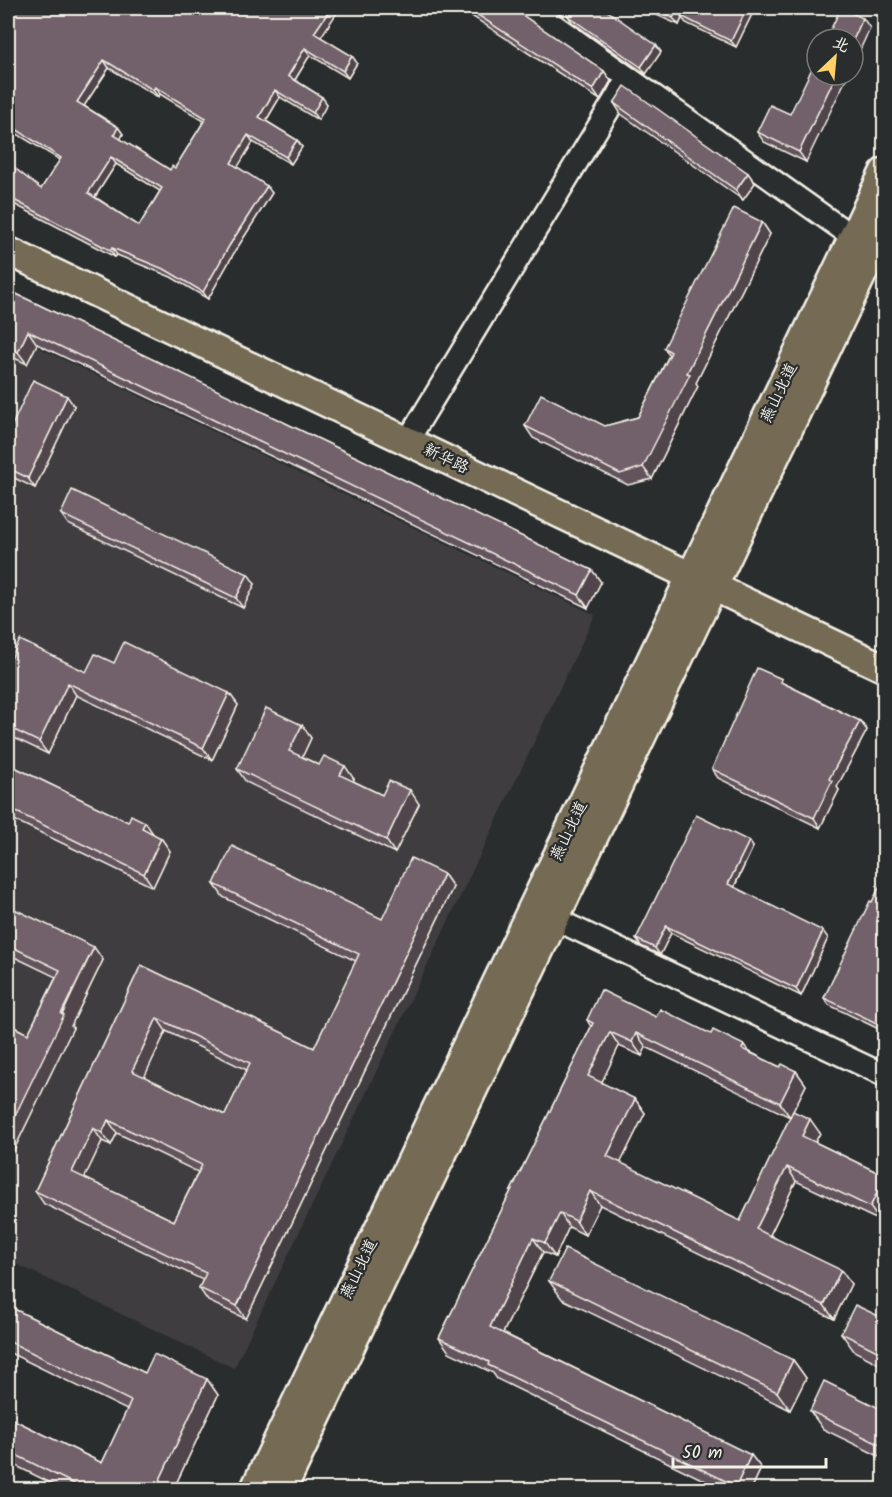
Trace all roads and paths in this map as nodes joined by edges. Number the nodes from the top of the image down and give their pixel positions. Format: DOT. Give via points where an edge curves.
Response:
graph roads {
  1 [pos="530,8"];
  2 [pos="628,78"];
  3 [pos="885,172"];
  4 [pos="885,229"];
  5 [pos="853,237"];
  6 [pos="8,250"];
  7 [pos="408,440"];
  8 [pos="702,581"];
  9 [pos="885,668"];
  10 [pos="555,919"];
  11 [pos="885,1075"];
  12 [pos="254,1490"];
  13 [pos="282,1490"];
  1 -- 2 [label="street"];
  2 -- 5 [label="street"];
  2 -- 7 [label="street"];
  3 -- 5 [label="main road, 燕山北道"];
  4 -- 8 [label="main road, 燕山北道"];
  5 -- 8 [label="main road, 燕山北道"];
  6 -- 7 [label="main road, 新华路"];
  7 -- 8 [label="main road, 新华路"];
  8 -- 9 [label="main road, 新华路"];
  8 -- 10 [label="main road, 燕山北道"];
  8 -- 12 [label="main road, 燕山北道"];
  10 -- 11 [label="street"];
  10 -- 13 [label="main road, 燕山北道"];
}
